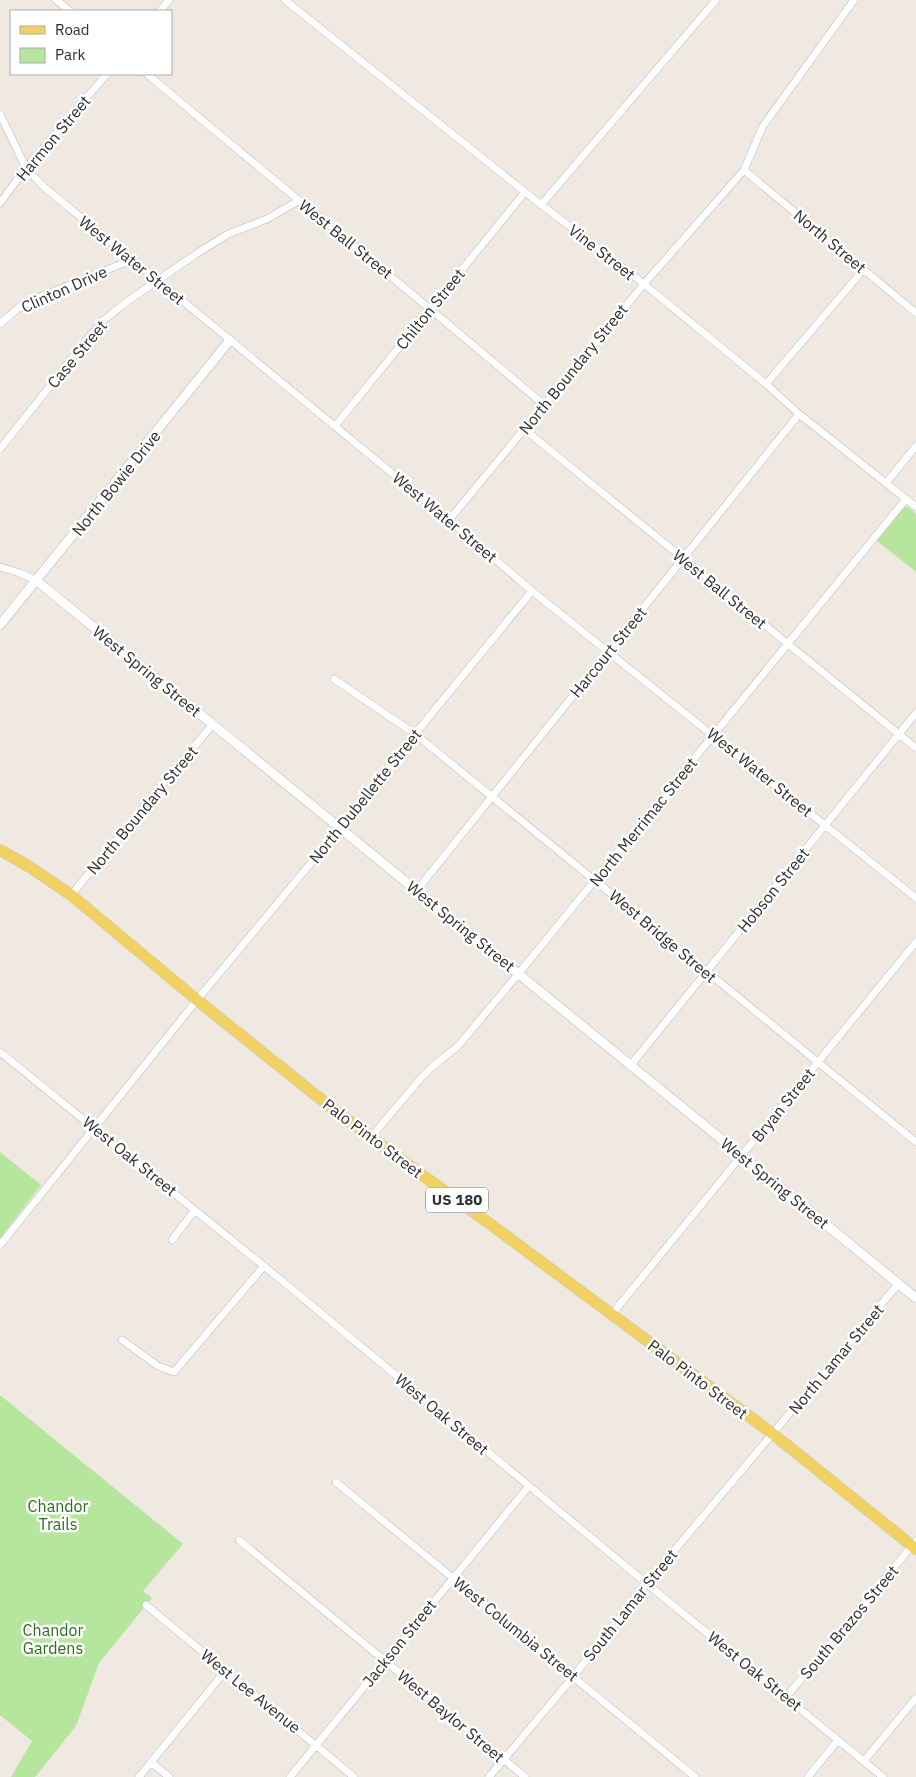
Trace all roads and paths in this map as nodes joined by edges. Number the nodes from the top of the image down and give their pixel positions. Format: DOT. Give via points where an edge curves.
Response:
graph roads {
  1 [pos="56,0"];
  2 [pos="169,0"];
  3 [pos="285,0"];
  4 [pos="716,0"];
  5 [pos="854,0"];
  6 [pos="69,10"];
  7 [pos="161,10"];
  8 [pos="106,75"];
  9 [pos="148,75"];
  10 [pos="0,114"];
  11 [pos="26,168"];
  12 [pos="744,170"];
  13 [pos="524,192"];
  14 [pos="298,201"];
  15 [pos="0,203"];
  16 [pos="541,205"];
  17 [pos="131,260"];
  18 [pos="864,269"];
  19 [pos="159,281"];
  20 [pos="644,284"];
  21 [pos="431,308"];
  22 [pos="916,313"];
  23 [pos="0,324"];
  24 [pos="230,340"];
  25 [pos="766,384"];
  26 [pos="544,405"];
  27 [pos="800,414"];
  28 [pos="335,426"];
  29 [pos="524,429"];
  30 [pos="916,446"];
  31 [pos="0,449"];
  32 [pos="886,483"];
  33 [pos="906,499"];
  34 [pos="916,507"];
  35 [pos="450,520"];
  36 [pos="683,558"];
  37 [pos="0,567"];
  38 [pos="37,581"];
  39 [pos="532,591"];
  40 [pos="0,625"];
  41 [pos="787,644"];
  42 [pos="608,651"];
  43 [pos="334,678"];
  44 [pos="916,713"];
  45 [pos="213,724"];
  46 [pos="415,734"];
  47 [pos="899,734"];
  48 [pos="713,735"];
  49 [pos="916,748"];
  50 [pos="491,796"];
  51 [pos="826,825"];
  52 [pos="340,828"];
  53 [pos="0,850"];
  54 [pos="596,880"];
  55 [pos="417,890"];
  56 [pos="71,895"];
  57 [pos="916,898"];
  58 [pos="916,942"];
  59 [pos="706,972"];
  60 [pos="519,973"];
  61 [pos="197,1000"];
  62 [pos="0,1052"];
  63 [pos="818,1062"];
  64 [pos="630,1066"];
  65 [pos="95,1128"];
  66 [pos="371,1137"];
  67 [pos="916,1142"];
  68 [pos="742,1156"];
  69 [pos="195,1210"];
  70 [pos="172,1240"];
  71 [pos="0,1246"];
  72 [pos="264,1266"];
  73 [pos="899,1284"];
  74 [pos="916,1298"];
  75 [pos="612,1314"];
  76 [pos="122,1340"];
  77 [pos="773,1434"];
  78 [pos="336,1482"];
  79 [pos="529,1486"];
  80 [pos="239,1540"];
  81 [pos="915,1545"];
  82 [pos="453,1578"];
  83 [pos="647,1583"];
  84 [pos="146,1605"];
  85 [pos="384,1660"];
  86 [pos="226,1670"];
  87 [pos="573,1677"];
  88 [pos="786,1697"];
  89 [pos="916,1698"];
  90 [pos="838,1740"];
  91 [pos="317,1745"];
  92 [pos="504,1760"];
  93 [pos="864,1761"];
  94 [pos="151,1762"];
  95 [pos="685,1774"];
  96 [pos="139,1777"];
  97 [pos="170,1777"];
  98 [pos="290,1777"];
  99 [pos="354,1777"];
  100 [pos="489,1777"];
  101 [pos="525,1777"];
  102 [pos="695,1777"];
  103 [pos="808,1777"];
  104 [pos="883,1777"];
  1 -- 6 [label="street"];
  2 -- 7 [label="street"];
  3 -- 13 [label="street, Vine Street"];
  4 -- 16 [label="street"];
  5 -- 12 [label="street, North Boundary Street" via="763,126"];
  8 -- 11 [label="street, Harmon Street"];
  9 -- 14 [label="street, West Ball Street"];
  10 -- 11 [label="street, West Water Street"];
  11 -- 15 [label="street, Harmon Street"];
  11 -- 17 [label="street, West Water Street"];
  12 -- 18 [label="street, North Street"];
  12 -- 20 [label="street, North Boundary Street"];
  13 -- 16 [label="street, Vine Street"];
  13 -- 21 [label="street, Chilton Street"];
  14 -- 19 [label="street, Case Street" via="267,219 228,234"];
  14 -- 21 [label="street, West Ball Street"];
  16 -- 20 [label="street, Vine Street"];
  17 -- 19 [label="street, West Water Street"];
  17 -- 23 [label="street, Clinton Drive" via="23,304"];
  18 -- 22 [label="street, North Street"];
  18 -- 25 [label="street"];
  19 -- 24 [label="street, West Water Street"];
  19 -- 31 [label="street, Case Street" via="104,320"];
  20 -- 25 [label="street, Vine Street"];
  20 -- 26 [label="street, North Boundary Street"];
  21 -- 26 [label="street, West Ball Street"];
  21 -- 28 [label="street, Chilton Street"];
  24 -- 28 [label="street, West Water Street"];
  24 -- 38 [label="street, North Bowie Drive"];
  25 -- 27 [label="street, Vine Street"];
  26 -- 29 [label="street, North Boundary Street"];
  27 -- 32 [label="street, Vine Street"];
  27 -- 36 [label="street, Harcourt Street"];
  28 -- 35 [label="street, West Water Street"];
  29 -- 35 [label="street, North Boundary Street"];
  29 -- 36 [label="street, West Ball Street"];
  30 -- 32 [label="street"];
  32 -- 33 [label="street, Vine Street"];
  33 -- 34 [label="street, Vine Street"];
  33 -- 41 [label="street, North Merrimac Street"];
  35 -- 39 [label="street, West Water Street"];
  36 -- 41 [label="street, West Ball Street"];
  36 -- 42 [label="street, Harcourt Street"];
  37 -- 38 [label="street, West Spring Street"];
  38 -- 40 [label="street, North Bowie Drive"];
  38 -- 45 [label="street, West Spring Street"];
  39 -- 42 [label="street, West Water Street"];
  39 -- 46 [label="street, North Dubellette Street"];
  41 -- 47 [label="street, West Ball Street"];
  41 -- 48 [label="street, North Merrimac Street"];
  42 -- 48 [label="street, West Water Street"];
  42 -- 50 [label="street, Harcourt Street"];
  43 -- 46 [label="street, West Bridge Street"];
  44 -- 47 [label="street, Hobson Street"];
  45 -- 52 [label="street, West Spring Street"];
  45 -- 56 [label="street, North Boundary Street"];
  46 -- 50 [label="street, West Bridge Street"];
  46 -- 52 [label="street, North Dubellette Street"];
  47 -- 49 [label="street, West Ball Street"];
  47 -- 51 [label="street, Hobson Street"];
  48 -- 51 [label="street, West Water Street"];
  48 -- 54 [label="street, North Merrimac Street"];
  50 -- 54 [label="street, West Bridge Street"];
  50 -- 55 [label="street, Harcourt Street"];
  51 -- 57 [label="street, West Water Street"];
  51 -- 59 [label="street, Hobson Street"];
  52 -- 55 [label="street, West Spring Street"];
  52 -- 61 [label="street, North Dubellette Street"];
  53 -- 56 [label="main road, Palo Pinto Street / US 180"];
  54 -- 59 [label="street, West Bridge Street"];
  54 -- 60 [label="street, North Merrimac Street"];
  55 -- 60 [label="street, West Spring Street"];
  56 -- 61 [label="main road, Palo Pinto Street / US 180"];
  58 -- 63 [label="street, Bryan Street"];
  59 -- 63 [label="street, West Bridge Street"];
  59 -- 64 [label="street, Hobson Street"];
  60 -- 64 [label="street, West Spring Street"];
  60 -- 66 [label="street, North Merrimac Street" via="458,1046 421,1078"];
  61 -- 65 [label="street, North Dubellette Street"];
  61 -- 66 [label="main road, Palo Pinto Street / US 180"];
  62 -- 65 [label="street, West Oak Street"];
  63 -- 67 [label="street, West Bridge Street"];
  63 -- 68 [label="street, Bryan Street"];
  64 -- 68 [label="street, West Spring Street"];
  65 -- 69 [label="street, West Oak Street"];
  65 -- 71 [label="street, North Dubellette Street"];
  66 -- 75 [label="main road, Palo Pinto Street / US 180"];
  68 -- 73 [label="street, West Spring Street"];
  68 -- 75 [label="street, Bryan Street"];
  69 -- 70 [label="street"];
  69 -- 72 [label="street, West Oak Street"];
  72 -- 76 [label="street" via="174,1372 158,1366"];
  72 -- 79 [label="street, West Oak Street"];
  73 -- 74 [label="street, West Spring Street"];
  73 -- 77 [label="street, North Lamar Street"];
  75 -- 77 [label="main road, Palo Pinto Street / US 180"];
  77 -- 81 [label="main road, Palo Pinto Street / US 180"];
  77 -- 83 [label="street, South Lamar Street"];
  78 -- 82 [label="street, West Columbia Street"];
  79 -- 82 [label="street, Jackson Street"];
  79 -- 83 [label="street, West Oak Street"];
  80 -- 85 [label="street, West Baylor Street"];
  81 -- 88 [label="street, South Brazos Street"];
  82 -- 85 [label="street, Jackson Street"];
  82 -- 87 [label="street, West Columbia Street"];
  83 -- 87 [label="street, South Lamar Street"];
  83 -- 88 [label="street, West Oak Street"];
  84 -- 86 [label="street, West Lee Avenue"];
  85 -- 91 [label="street, Jackson Street"];
  85 -- 92 [label="street, West Baylor Street"];
  86 -- 91 [label="street, West Lee Avenue"];
  86 -- 94 [label="street"];
  87 -- 92 [label="street, South Lamar Street"];
  87 -- 95 [label="street, West Columbia Street"];
  88 -- 90 [label="street, West Oak Street"];
  89 -- 93 [label="street"];
  90 -- 93 [label="street, West Oak Street"];
  90 -- 103 [label="street"];
  91 -- 98 [label="street, Jackson Street"];
  91 -- 99 [label="street, West Lee Avenue"];
  92 -- 100 [label="street, South Lamar Street"];
  92 -- 101 [label="street, West Baylor Street"];
  93 -- 104 [label="street, West Oak Street"];
  94 -- 96 [label="street"];
  94 -- 97 [label="street"];
  95 -- 102 [label="street, West Columbia Street"];
}
